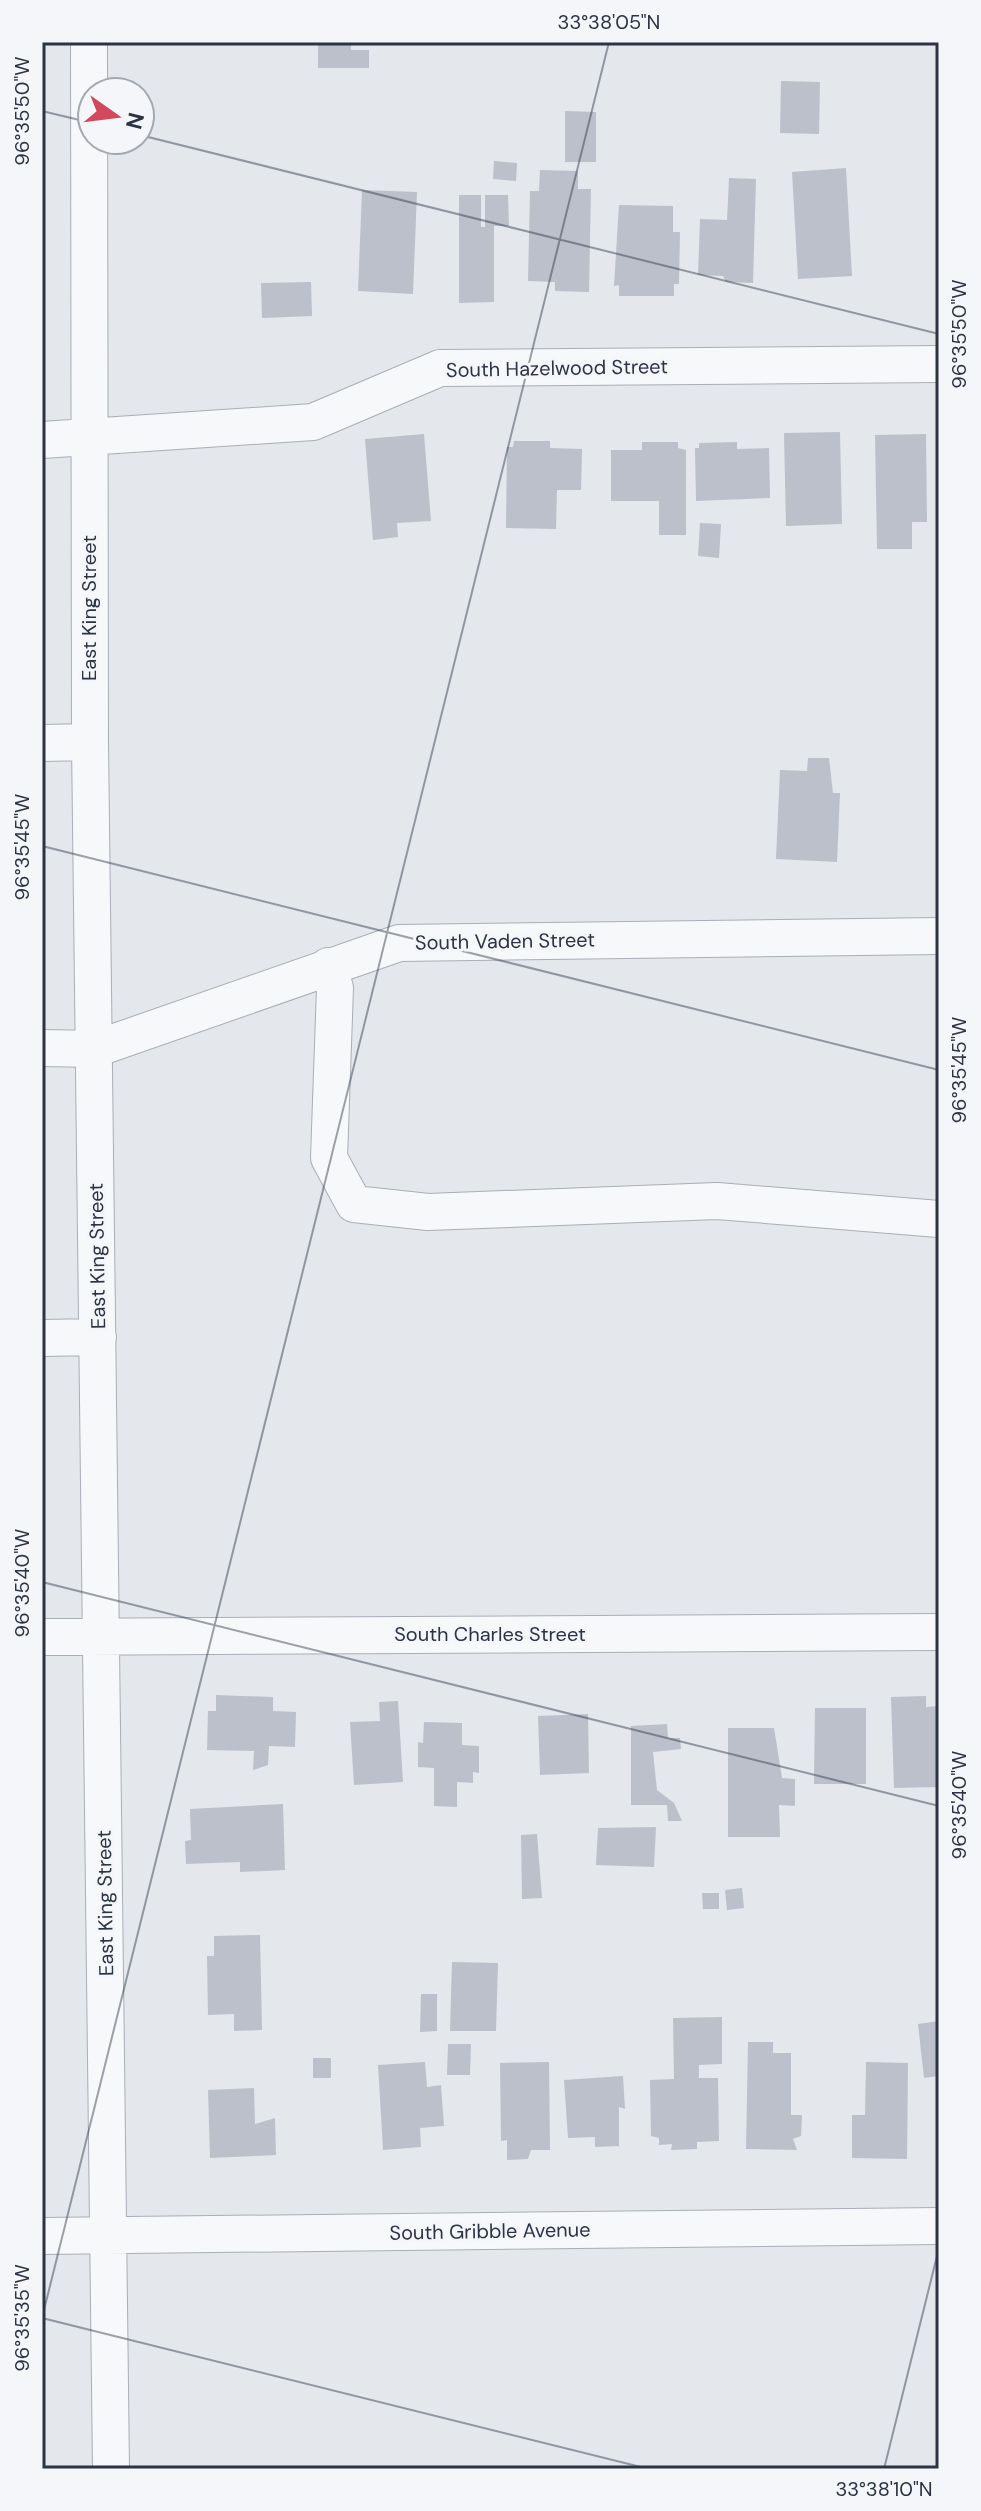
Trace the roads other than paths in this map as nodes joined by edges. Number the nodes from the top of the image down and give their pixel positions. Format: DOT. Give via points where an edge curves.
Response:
graph roads {
  1 [pos="89,42"];
  2 [pos="939,364"];
  3 [pos="42,440"];
  4 [pos="88,440"];
  5 [pos="90,742"];
  6 [pos="42,743"];
  7 [pos="939,936"];
  8 [pos="328,966"];
  9 [pos="42,1048"];
  10 [pos="95,1049"];
  11 [pos="939,1219"];
  12 [pos="98,1337"];
  13 [pos="42,1338"];
  14 [pos="939,1632"];
  15 [pos="101,1636"];
  16 [pos="42,1637"];
  17 [pos="939,2226"];
  18 [pos="111,2235"];
  19 [pos="42,2236"];
  20 [pos="111,2469"];
  1 -- 4 [label="street, East King Street"];
  2 -- 4 [label="street, South Hazelwood Street" via="440,368 313,422"];
  3 -- 4 [label="street, South Hazelwood Street"];
  4 -- 5 [label="street, East King Street"];
  5 -- 6 [label="street"];
  5 -- 10 [label="street, East King Street"];
  7 -- 8 [label="street, South Vaden Street" via="399,943"];
  8 -- 10 [label="street, South Vaden Street"];
  8 -- 11 [label="street" via="335,988 329,1158 354,1204 428,1212 717,1201"];
  9 -- 10 [label="street, South Vaden Street"];
  10 -- 12 [label="street, East King Street"];
  12 -- 13 [label="street"];
  12 -- 15 [label="street, East King Street"];
  14 -- 15 [label="street, South Charles Street"];
  15 -- 16 [label="street, South Charles Street"];
  15 -- 18 [label="street, East King Street"];
  17 -- 18 [label="street, South Gribble Avenue"];
  18 -- 19 [label="street, South Gribble Avenue"];
  18 -- 20 [label="street, East King Street"];
}
